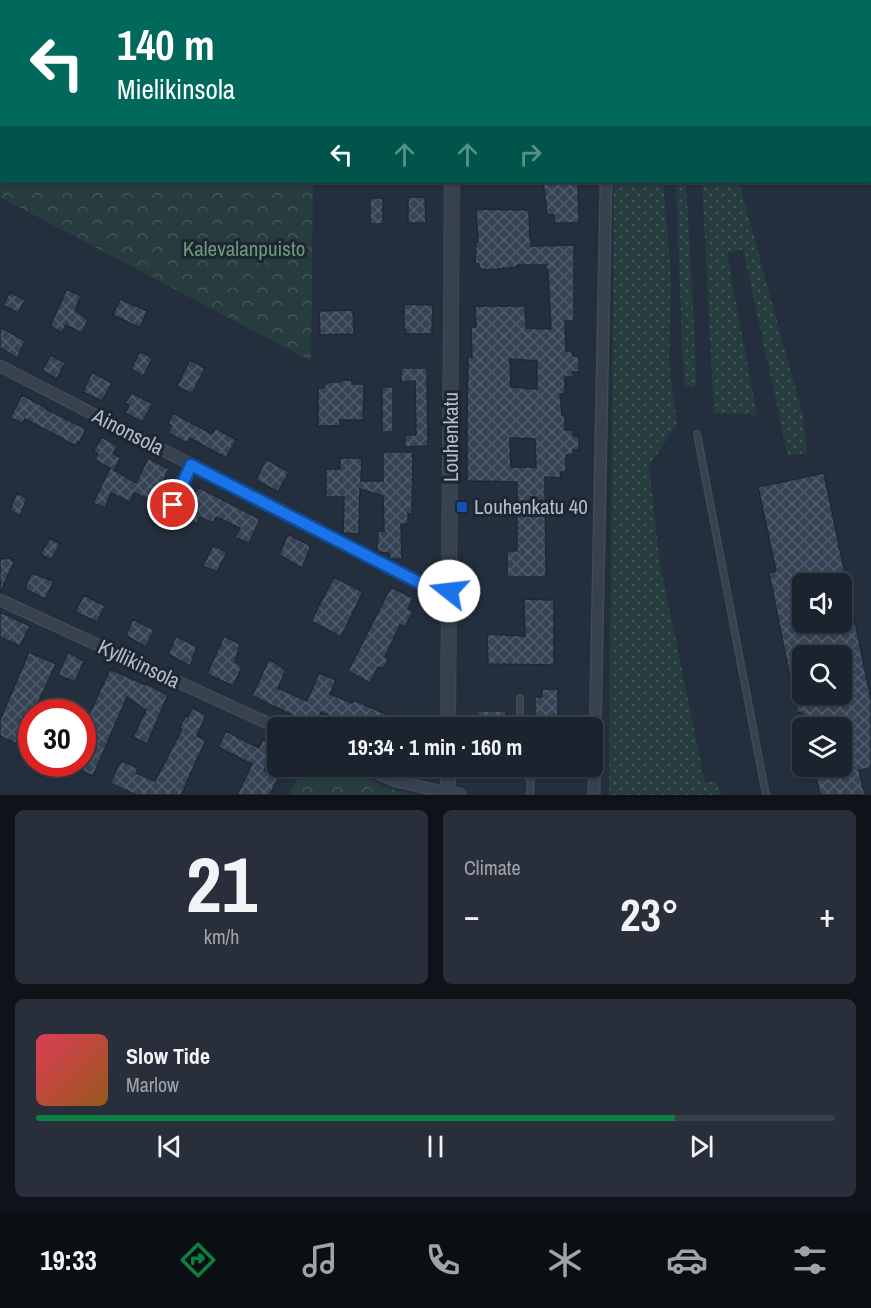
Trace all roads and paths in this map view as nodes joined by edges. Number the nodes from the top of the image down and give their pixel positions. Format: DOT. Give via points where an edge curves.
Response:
graph roads {
  1 [pos="453,183"];
  2 [pos="606,183"];
  3 [pos="0,366"];
  4 [pos="696,434"];
  5 [pos="191,465"];
  6 [pos="173,505"];
  7 [pos="449,591"];
  8 [pos="0,600"];
  9 [pos="520,698"];
  10 [pos="448,717"];
  11 [pos="520,717"];
  12 [pos="267,723"];
  13 [pos="387,777"];
  14 [pos="449,777"];
  15 [pos="528,777"];
  16 [pos="451,794"];
  17 [pos="530,795"];
  18 [pos="594,795"];
  19 [pos="766,795"];
  1 -- 7 [label="street, Louhenkatu"];
  2 -- 18 [label="street"];
  3 -- 5 [label="street, Ainonsola"];
  4 -- 19 [label="lane"];
  5 -- 6 [label="street"];
  5 -- 7 [label="street, Ainonsola" via="418,582"];
  7 -- 10 [label="street, Louhenkatu"];
  8 -- 12 [label="street, Kyllikinsola"];
  9 -- 11 [label="lane"];
  13 -- 16 [label="street"];
  14 -- 16 [label="street"];
  15 -- 17 [label="lane"];
}
